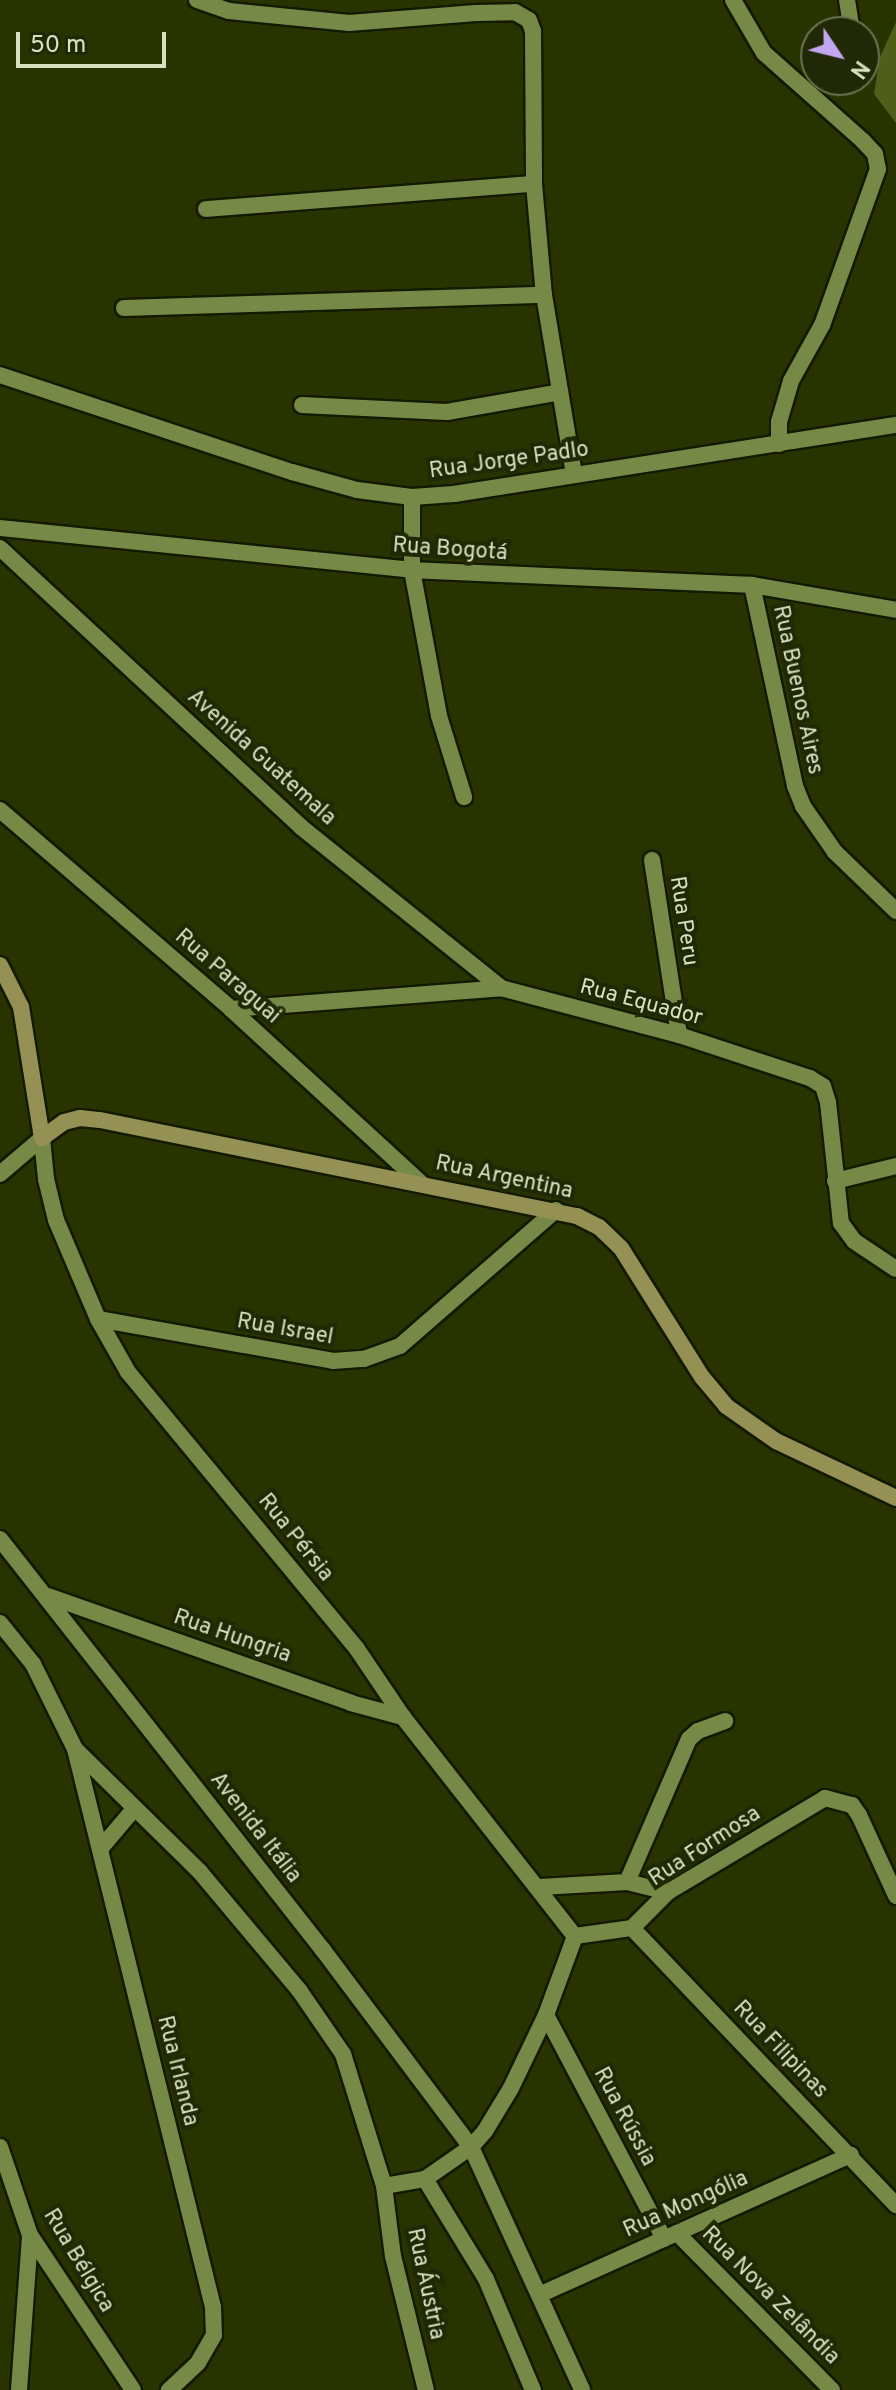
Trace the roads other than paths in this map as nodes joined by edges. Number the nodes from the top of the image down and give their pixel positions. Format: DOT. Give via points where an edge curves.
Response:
graph roads {
  1 [pos="197,0"];
  2 [pos="733,0"];
  3 [pos="464,7"];
  4 [pos="800,83"];
  5 [pos="815,96"];
  6 [pos="534,184"];
  7 [pos="206,209"];
  8 [pos="544,295"];
  9 [pos="124,308"];
  10 [pos="0,375"];
  11 [pos="560,392"];
  12 [pos="302,405"];
  13 [pos="896,425"];
  14 [pos="779,444"];
  15 [pos="574,474"];
  16 [pos="412,497"];
  17 [pos="0,528"];
  18 [pos="0,548"];
  19 [pos="412,570"];
  20 [pos="752,585"];
  21 [pos="896,610"];
  22 [pos="464,797"];
  23 [pos="0,810"];
  24 [pos="652,860"];
  25 [pos="896,911"];
  26 [pos="0,965"];
  27 [pos="501,988"];
  28 [pos="231,1009"];
  29 [pos="679,1035"];
  30 [pos="42,1138"];
  31 [pos="896,1166"];
  32 [pos="0,1174"];
  33 [pos="835,1181"];
  34 [pos="420,1182"];
  35 [pos="556,1210"];
  36 [pos="896,1269"];
  37 [pos="98,1319"];
  38 [pos="896,1498"];
  39 [pos="0,1539"];
  40 [pos="47,1595"];
  41 [pos="0,1623"];
  42 [pos="403,1717"];
  43 [pos="725,1721"];
  44 [pos="75,1749"];
  45 [pos="134,1809"];
  46 [pos="100,1849"];
  47 [pos="627,1882"];
  48 [pos="540,1887"];
  49 [pos="668,1892"];
  50 [pos="896,1896"];
  51 [pos="632,1928"];
  52 [pos="575,1936"];
  53 [pos="546,2015"];
  54 [pos="0,2147"];
  55 [pos="471,2147"];
  56 [pos="851,2155"];
  57 [pos="425,2179"];
  58 [pos="384,2186"];
  59 [pos="896,2205"];
  60 [pos="30,2235"];
  61 [pos="671,2236"];
  62 [pos="539,2295"];
  63 [pos="579,2384"];
  64 [pos="19,2390"];
  65 [pos="133,2390"];
  66 [pos="169,2390"];
  67 [pos="426,2390"];
  68 [pos="533,2390"];
  69 [pos="588,2390"];
  70 [pos="832,2390"];
  1 -- 3 [label="street" via="229,11 349,23"];
  2 -- 4 [label="street" via="764,53"];
  3 -- 6 [label="street" via="515,12 529,20"];
  5 -- 14 [label="street" via="869,148 878,169 822,325 791,381 779,422"];
  6 -- 7 [label="street"];
  6 -- 8 [label="street"];
  8 -- 9 [label="street"];
  8 -- 11 [label="street"];
  10 -- 16 [label="street, Rua Jorge Padlo" via="292,472 357,490"];
  11 -- 12 [label="street" via="447,412"];
  11 -- 15 [label="street"];
  13 -- 14 [label="street, Rua Jorge Padlo"];
  14 -- 15 [label="street, Rua Jorge Padlo"];
  15 -- 16 [label="street, Rua Jorge Padlo"];
  16 -- 19 [label="street"];
  17 -- 19 [label="street, Rua Bogotá"];
  18 -- 27 [label="street, Avenida Guatemala" via="301,827"];
  19 -- 20 [label="street, Rua Bogotá"];
  19 -- 22 [label="street" via="439,716"];
  20 -- 21 [label="street, Rua Bogotá"];
  20 -- 25 [label="street, Rua Buenos Aires" via="803,806 835,852"];
  23 -- 28 [label="street, Rua Paraguai"];
  24 -- 29 [label="street, Rua Peru"];
  26 -- 30 [label="main road" via="21,1007"];
  27 -- 28 [label="street, Rua Equador"];
  27 -- 29 [label="street, Rua Equador"];
  28 -- 34 [label="street, Rua Paraguai"];
  29 -- 33 [label="street, Rua Equador" via="823,1086"];
  30 -- 32 [label="street"];
  30 -- 34 [label="main road, Rua Argentina" via="64,1122 100,1120"];
  30 -- 37 [label="street, Rua Pérsia" via="56,1220"];
  31 -- 33 [label="street"];
  33 -- 36 [label="street, Rua Equador" via="841,1223 854,1241"];
  34 -- 35 [label="main road, Rua Argentina"];
  35 -- 37 [label="street, Rua Israel" via="400,1346 364,1359 333,1361"];
  35 -- 38 [label="main road, Rua Argentina" via="599,1227 621,1248 702,1377 742,1419 786,1447"];
  37 -- 42 [label="street, Rua Pérsia" via="128,1372 304,1582"];
  39 -- 40 [label="street, Avenida Itália"];
  40 -- 42 [label="street, Rua Hungria"];
  40 -- 55 [label="street, Avenida Itália"];
  41 -- 44 [label="street" via="33,1664"];
  42 -- 48 [label="street, Rua Pérsia"];
  43 -- 47 [label="street" via="689,1739"];
  44 -- 45 [label="street"];
  44 -- 46 [label="street, Rua Irlanda"];
  45 -- 46 [label="street"];
  45 -- 58 [label="street" via="200,1872 332,2036 353,2079"];
  46 -- 66 [label="street, Rua Irlanda" via="213,2307 214,2335 198,2363"];
  47 -- 48 [label="street"];
  47 -- 49 [label="street"];
  48 -- 52 [label="street, Rua Pérsia"];
  49 -- 50 [label="street, Rua Formosa" via="825,1798 852,1805"];
  49 -- 51 [label="street, Rua Formosa"];
  51 -- 52 [label="street"];
  51 -- 56 [label="street, Rua Filipinas"];
  52 -- 53 [label="street"];
  53 -- 55 [label="street" via="511,2088"];
  53 -- 61 [label="street, Rua Rússia"];
  54 -- 60 [label="street, Rua Bélgica"];
  55 -- 57 [label="street"];
  55 -- 62 [label="street, Avenida Itália"];
  56 -- 59 [label="street, Rua Filipinas"];
  56 -- 61 [label="street, Rua Mongólia"];
  57 -- 58 [label="street"];
  57 -- 68 [label="street" via="486,2279"];
  58 -- 67 [label="street, Rua Áustria" via="393,2256"];
  60 -- 64 [label="street"];
  60 -- 65 [label="street, Rua Bélgica"];
  61 -- 62 [label="street, Rua Mongólia"];
  61 -- 70 [label="street, Rua Nova Zelândia"];
  62 -- 63 [label="street, Avenida Itália"];
  63 -- 69 [label="street, Avenida Itália"];
}
